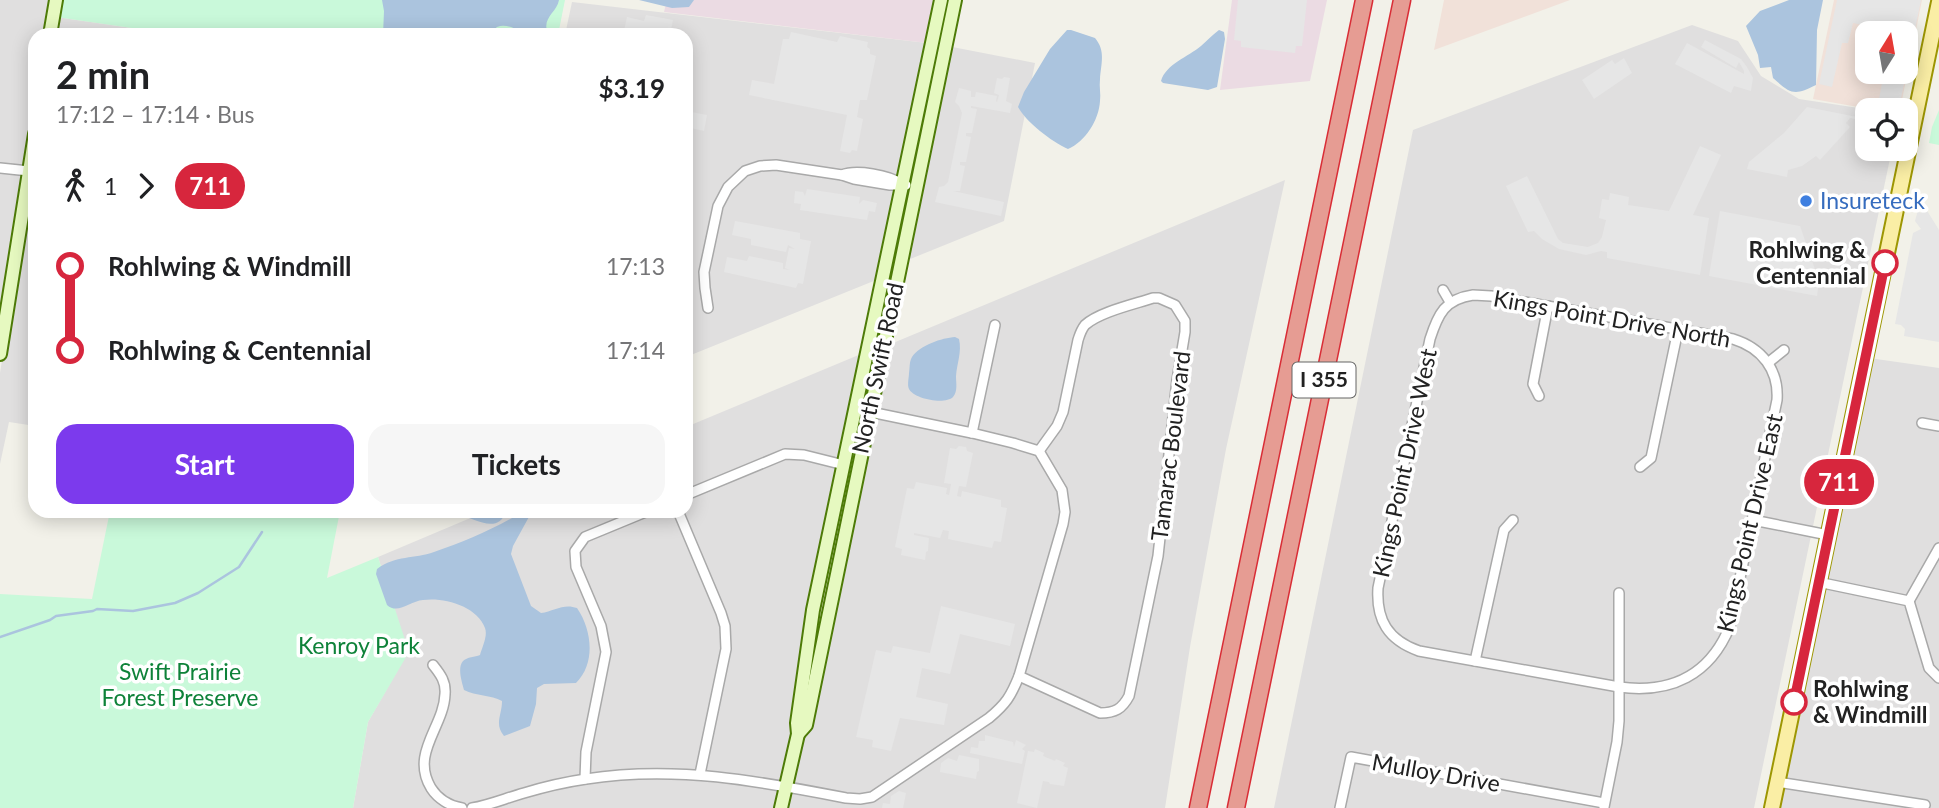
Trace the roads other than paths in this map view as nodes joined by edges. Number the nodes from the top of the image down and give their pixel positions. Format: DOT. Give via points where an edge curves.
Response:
graph roads {
  1 [pos="56,0"];
  2 [pos="941,0"];
  3 [pos="955,0"];
  4 [pos="1364,0"];
  5 [pos="1402,0"];
  6 [pos="1409,0"];
  7 [pos="1939,2"];
  8 [pos="51,28"];
  9 [pos="1385,84"];
  10 [pos="0,168"];
  11 [pos="28,172"];
  12 [pos="28,178"];
  13 [pos="902,184"];
  14 [pos="915,186"];
  15 [pos="1443,290"];
  16 [pos="1450,302"];
  17 [pos="1548,306"];
  18 [pos="708,308"];
  19 [pos="995,325"];
  20 [pos="1678,330"];
  21 [pos="1784,350"];
  22 [pos="0,354"];
  23 [pos="1769,362"];
  24 [pos="1539,396"];
  25 [pos="856,409"];
  26 [pos="870,412"];
  27 [pos="1922,423"];
  28 [pos="1939,426"];
  29 [pos="972,433"];
  30 [pos="1039,451"];
  31 [pos="844,465"];
  32 [pos="1640,467"];
  33 [pos="693,492"];
  34 [pos="631,518"];
  35 [pos="681,518"];
  36 [pos="1513,520"];
  37 [pos="1753,520"];
  38 [pos="1828,535"];
  39 [pos="1939,548"];
  40 [pos="1818,582"];
  41 [pos="1619,593"];
  42 [pos="1909,601"];
  43 [pos="1475,661"];
  44 [pos="433,665"];
  45 [pos="1019,676"];
  46 [pos="1939,678"];
  47 [pos="1619,687"];
  48 [pos="798,734"];
  49 [pos="700,774"];
  50 [pos="585,779"];
  51 [pos="1777,782"];
  52 [pos="786,787"];
  53 [pos="1604,805"];
  54 [pos="1924,805"];
  55 [pos="462,808"];
  56 [pos="472,808"];
  57 [pos="782,808"];
  58 [pos="1198,808"];
  59 [pos="1236,808"];
  60 [pos="1340,808"];
  61 [pos="1772,808"];
  1 -- 8 [label="street"];
  2 -- 13 [label="street, North Swift Road"];
  3 -- 14 [label="street, North Swift Road"];
  4 -- 58 [label="highway, I 355"];
  5 -- 9 [label="highway, I 355"];
  6 -- 9 [label="highway"];
  7 -- 38 [label="main road"];
  9 -- 59 [label="highway, I 355"];
  10 -- 11 [label="street"];
  12 -- 22 [label="street"];
  13 -- 14 [label="street"];
  13 -- 18 [label="street" via="768,165 745,171 730,184 718,206 705,268"];
  13 -- 25 [label="street, North Swift Road"];
  14 -- 26 [label="street, North Swift Road"];
  15 -- 16 [label="street"];
  16 -- 17 [label="street, Kings Point Drive North" via="1473,295"];
  16 -- 43 [label="street, Kings Point Drive West" via="1430,339 1377,599 1382,631 1405,646"];
  17 -- 20 [label="street, Kings Point Drive North"];
  17 -- 24 [label="street" via="1533,384"];
  19 -- 29 [label="street"];
  20 -- 23 [label="street, Kings Point Drive North" via="1741,342"];
  20 -- 32 [label="street" via="1651,458"];
  21 -- 23 [label="street"];
  23 -- 37 [label="street, Kings Point Drive East" via="1777,400"];
  25 -- 26 [label="street"];
  25 -- 31 [label="street, North Swift Road"];
  26 -- 29 [label="street"];
  26 -- 48 [label="street, North Swift Road" via="806,726"];
  27 -- 28 [label="street"];
  29 -- 30 [label="street"];
  30 -- 45 [label="street" via="1062,490 1065,512"];
  30 -- 45 [label="street, Tamarac Boulevard" via="1061,418 1078,340 1088,322 1153,298 1175,305 1185,321 1185,332 1158,556 1129,696 1123,708 1100,712"];
  31 -- 33 [label="street" via="785,454"];
  31 -- 48 [label="street, North Swift Road" via="813,610"];
  34 -- 50 [label="street" via="585,537 575,551 576,567 601,626 606,652"];
  35 -- 49 [label="street" via="721,613 726,637"];
  36 -- 43 [label="street" via="1504,530"];
  37 -- 38 [label="street"];
  37 -- 47 [label="street, Kings Point Drive East" via="1730,626 1717,652 1702,668 1661,688"];
  38 -- 40 [label="main road"];
  39 -- 42 [label="street"];
  40 -- 42 [label="street"];
  40 -- 51 [label="main road"];
  41 -- 47 [label="street"];
  42 -- 46 [label="street" via="1929,668"];
  43 -- 47 [label="street"];
  44 -- 55 [label="street" via="443,676 445,695 430,737 425,771 439,797"];
  45 -- 52 [label="street" via="1011,696 996,712 872,797 846,798"];
  47 -- 53 [label="street" via="1617,742"];
  48 -- 52 [label="street, North Swift Road"];
  49 -- 50 [label="street"];
  49 -- 52 [label="street"];
  50 -- 56 [label="street"];
  51 -- 54 [label="street"];
  51 -- 61 [label="main road"];
  52 -- 57 [label="street, North Swift Road"];
  53 -- 60 [label="street, Mulloy Drive" via="1351,757"];
}
